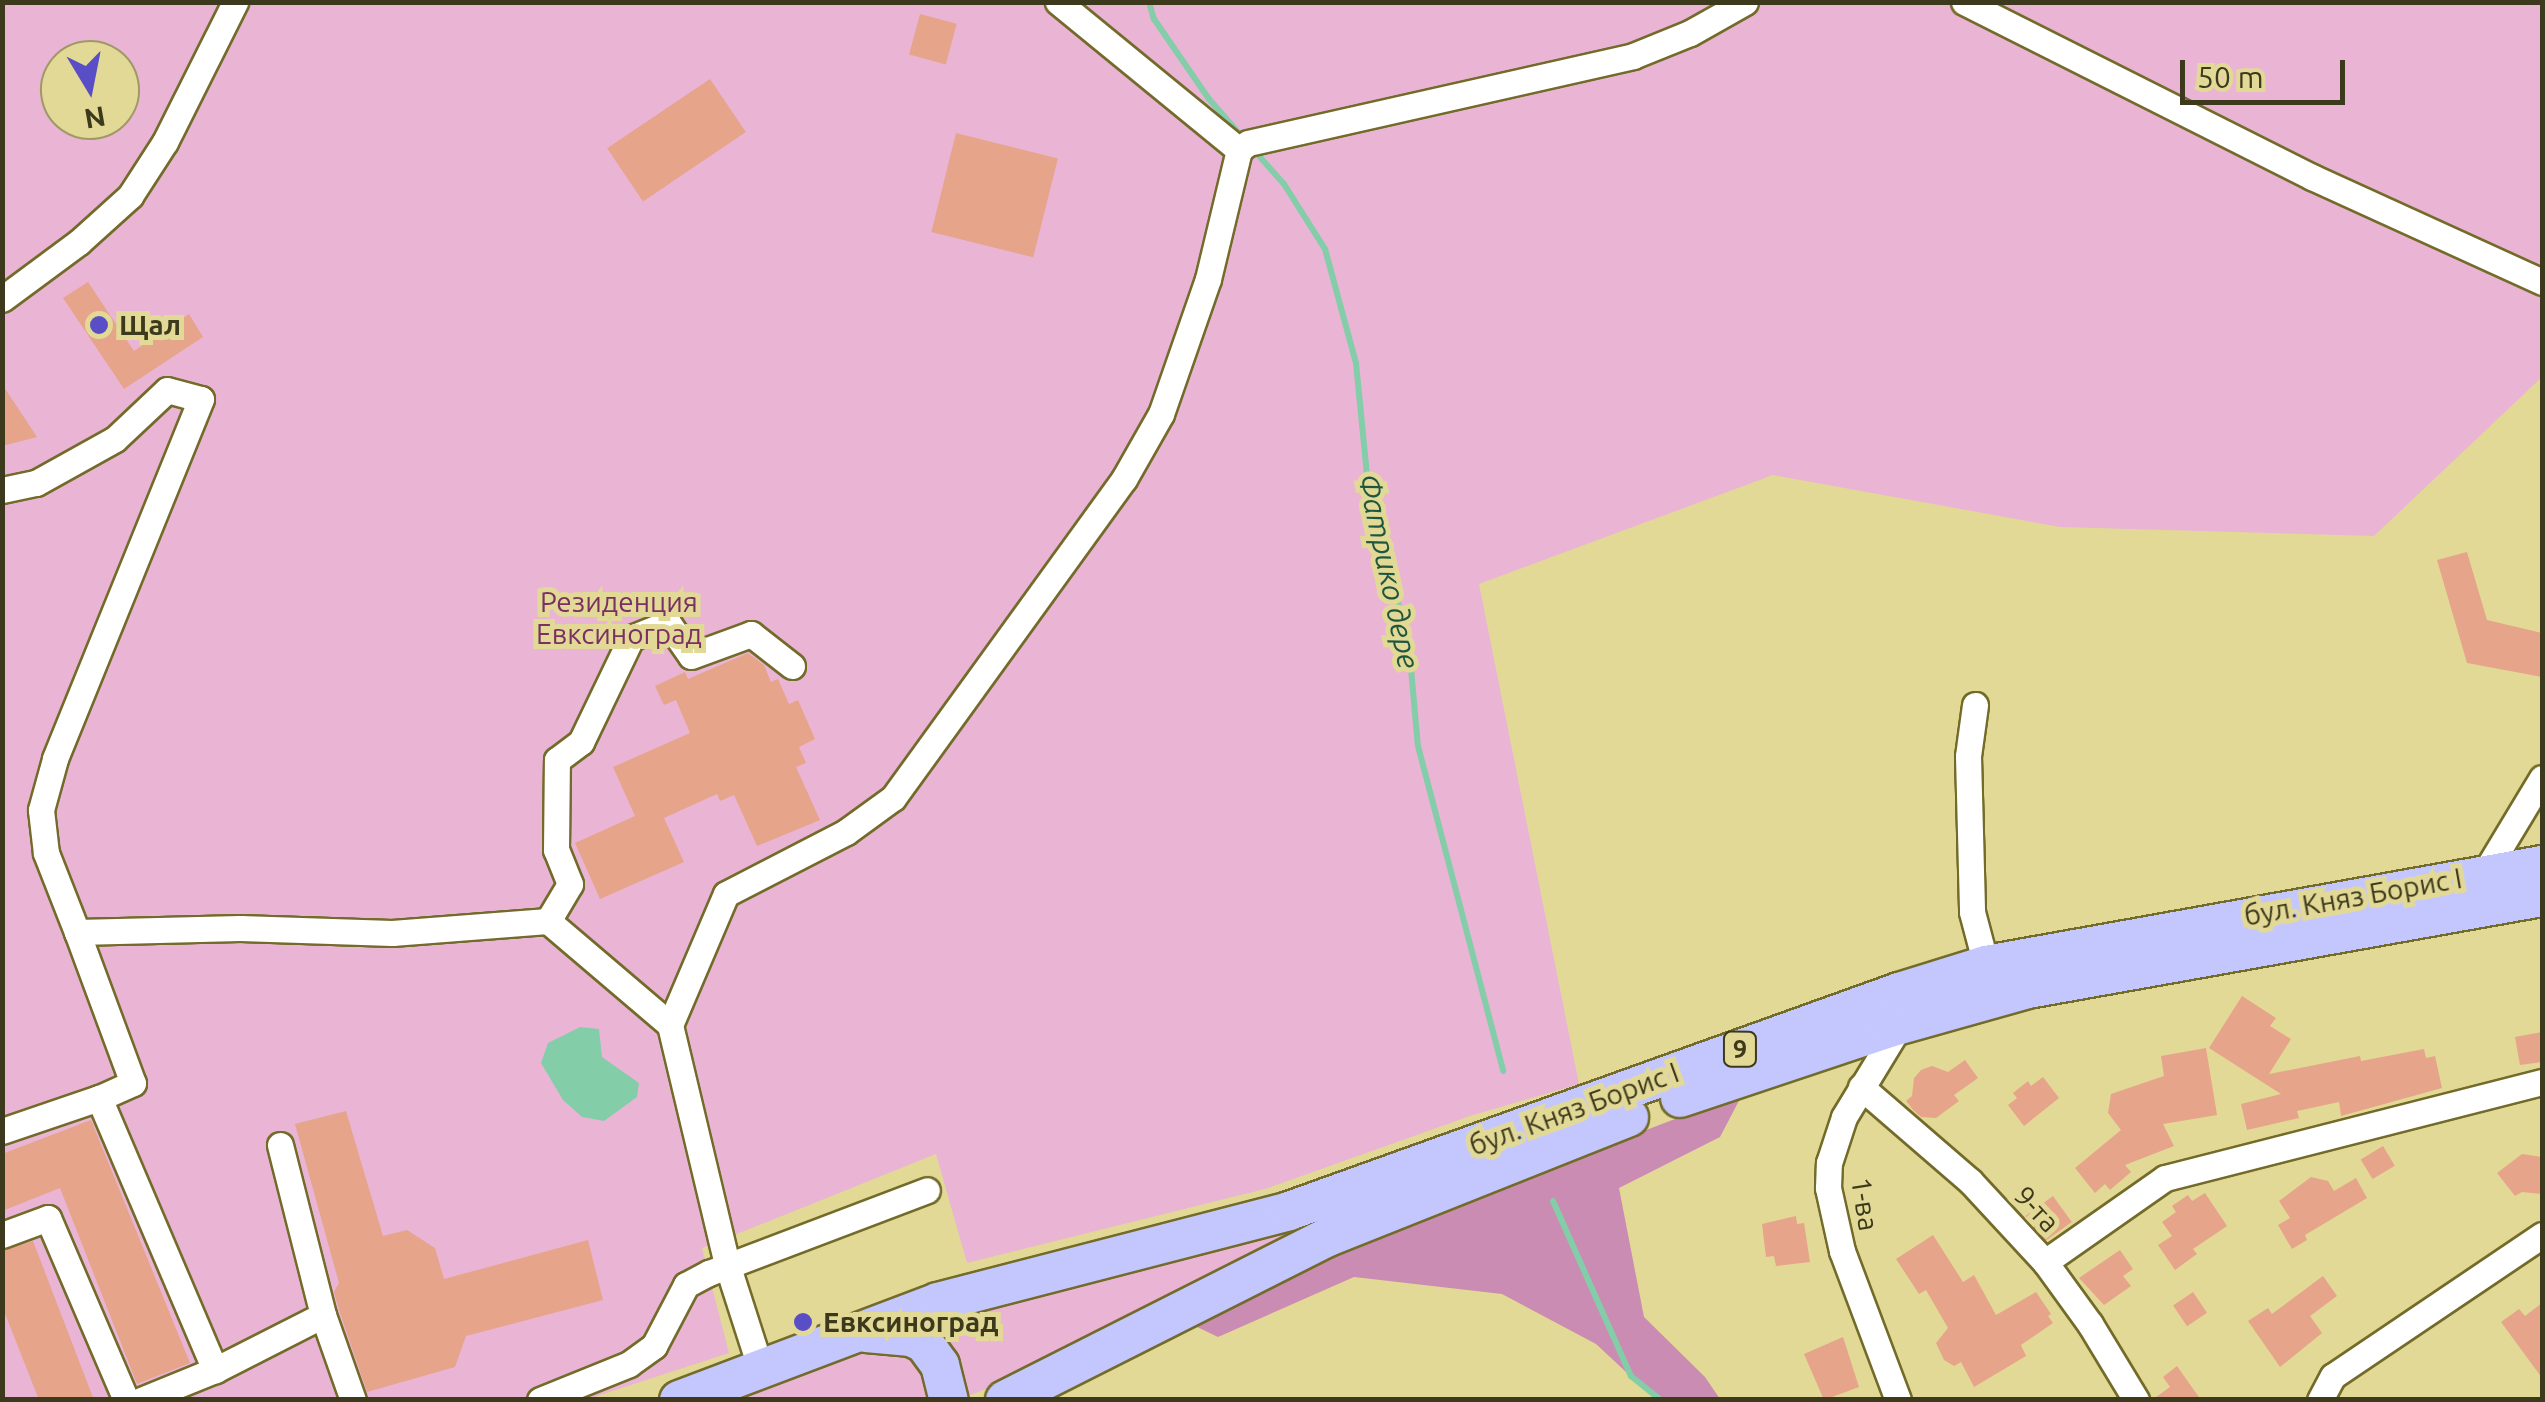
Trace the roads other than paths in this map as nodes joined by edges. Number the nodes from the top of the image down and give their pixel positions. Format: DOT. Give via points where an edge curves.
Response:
graph roads {
  1 [pos="235,2"];
  2 [pos="1058,2"];
  3 [pos="1745,2"];
  4 [pos="1964,2"];
  5 [pos="1239,150"];
  6 [pos="2542,282"];
  7 [pos="2,299"];
  8 [pos="2,490"];
  9 [pos="792,666"];
  10 [pos="1975,705"];
  11 [pos="2542,778"];
  12 [pos="2542,865"];
  13 [pos="2484,874"];
  14 [pos="2542,897"];
  15 [pos="548,921"];
  16 [pos="77,932"];
  17 [pos="1986,966"];
  18 [pos="670,1025"];
  19 [pos="1900,1025"];
  20 [pos="2542,1082"];
  21 [pos="1861,1087"];
  22 [pos="98,1098"];
  23 [pos="2,1131"];
  24 [pos="280,1145"];
  25 [pos="926,1190"];
  26 [pos="2,1235"];
  27 [pos="2542,1235"];
  28 [pos="2046,1262"];
  29 [pos="727,1264"];
  30 [pos="323,1315"];
  31 [pos="850,1334"];
  32 [pos="760,1367"];
  33 [pos="215,1370"];
  34 [pos="126,1400"];
  35 [pos="141,1400"];
  36 [pos="353,1400"];
  37 [pos="540,1400"];
  38 [pos="679,1400"];
  39 [pos="949,1400"];
  40 [pos="1005,1400"];
  41 [pos="1898,1400"];
  42 [pos="2136,1400"];
  43 [pos="2320,1400"];
  1 -- 7 [label="street" via="165,142 130,196"];
  2 -- 5 [label="street"];
  3 -- 5 [label="street" via="1632,56"];
  4 -- 6 [label="street" via="2312,177"];
  5 -- 18 [label="street" via="1208,278 1162,414 1124,479 893,798 846,832 726,894"];
  8 -- 16 [label="street" via="36,482 115,439 167,390 202,398 55,760 41,810 46,852"];
  9 -- 15 [label="street" via="752,634 691,656 668,623 631,638 580,742 557,760 556,850 570,884"];
  10 -- 17 [label="street" via="1968,756 1972,912"];
  11 -- 13 [label="street"];
  12 -- 13 [label="highway, бул. Княз Борис I / 9"];
  13 -- 17 [label="highway, бул. Княз Борис I / 9"];
  14 -- 19 [label="highway, бул. Княз Борис I / 9" via="2046,986"];
  15 -- 16 [label="street" via="392,933"];
  15 -- 18 [label="street"];
  16 -- 22 [label="street" via="132,1084"];
  17 -- 31 [label="highway, бул. Княз Борис I / 9" via="1289,1211 938,1302"];
  18 -- 29 [label="street"];
  19 -- 21 [label="street, 1-ва"];
  19 -- 40 [label="highway, бул. Княз Борис I / 9" via="1593,1130 1328,1237"];
  20 -- 28 [label="street" via="2165,1178"];
  21 -- 28 [label="street, 9-та" via="1970,1180"];
  21 -- 41 [label="street, 1-ва" via="1834,1142 1830,1211"];
  22 -- 23 [label="street"];
  22 -- 33 [label="street"];
  24 -- 30 [label="street"];
  25 -- 29 [label="street"];
  26 -- 34 [label="street" via="48,1218"];
  27 -- 43 [label="street" via="2333,1376"];
  28 -- 42 [label="street, 9-та"];
  29 -- 32 [label="street"];
  29 -- 37 [label="street" via="686,1286 654,1346 628,1364"];
  30 -- 33 [label="street"];
  30 -- 36 [label="street"];
  31 -- 32 [label="highway, бул. Княз Борис I / 9"];
  31 -- 39 [label="highway" via="887,1333 924,1343 940,1365"];
  32 -- 38 [label="highway, бул. Княз Борис I / 9"];
  33 -- 35 [label="street"];
}
